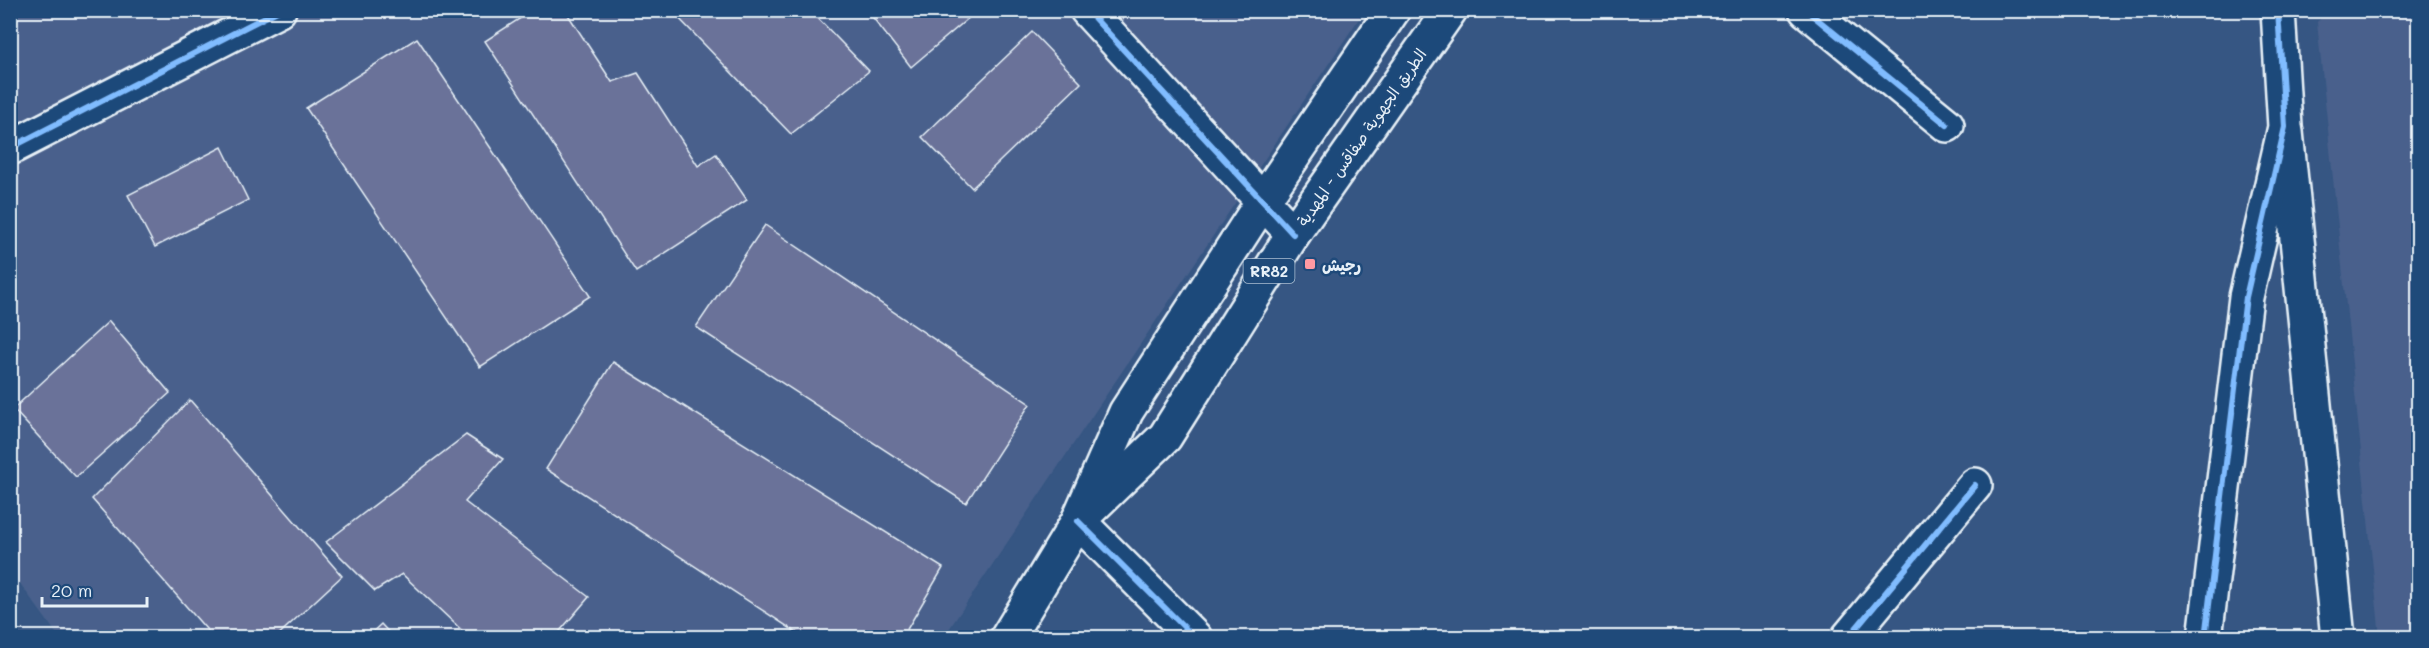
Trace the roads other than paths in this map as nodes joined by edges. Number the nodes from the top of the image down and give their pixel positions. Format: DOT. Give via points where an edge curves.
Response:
graph roads {
  1 [pos="279,10"];
  2 [pos="1087,10"];
  3 [pos="1393,10"];
  4 [pos="1450,10"];
  5 [pos="1806,10"];
  6 [pos="2278,10"];
  7 [pos="1947,125"];
  8 [pos="2285,127"];
  9 [pos="10,148"];
  10 [pos="1263,201"];
  11 [pos="1293,234"];
  12 [pos="1975,485"];
  13 [pos="1078,521"];
  14 [pos="1007,638"];
  15 [pos="1195,638"];
  16 [pos="1848,638"];
  17 [pos="2205,638"];
  18 [pos="2338,638"];
  1 -- 9 [label="street"];
  2 -- 10 [label="street"];
  3 -- 10 [label="street, الطريق الجهوية صفاقس - المهدية / RR82"];
  4 -- 11 [label="street, الطريق الجهوية صفاقس - المهدية / RR82"];
  5 -- 7 [label="street"];
  6 -- 8 [label="street"];
  8 -- 17 [label="street" via="2246,297"];
  8 -- 18 [label="street"];
  10 -- 11 [label="street"];
  10 -- 13 [label="street, الطريق الجهوية صفاقس - المهدية / RR82" via="1126,411"];
  11 -- 13 [label="street, الطريق الجهوية صفاقس - المهدية / RR82" via="1165,437"];
  12 -- 16 [label="street"];
  13 -- 14 [label="street, الطريق الجهوية صفاقس - المهدية / RR82"];
  13 -- 15 [label="street"];
}
